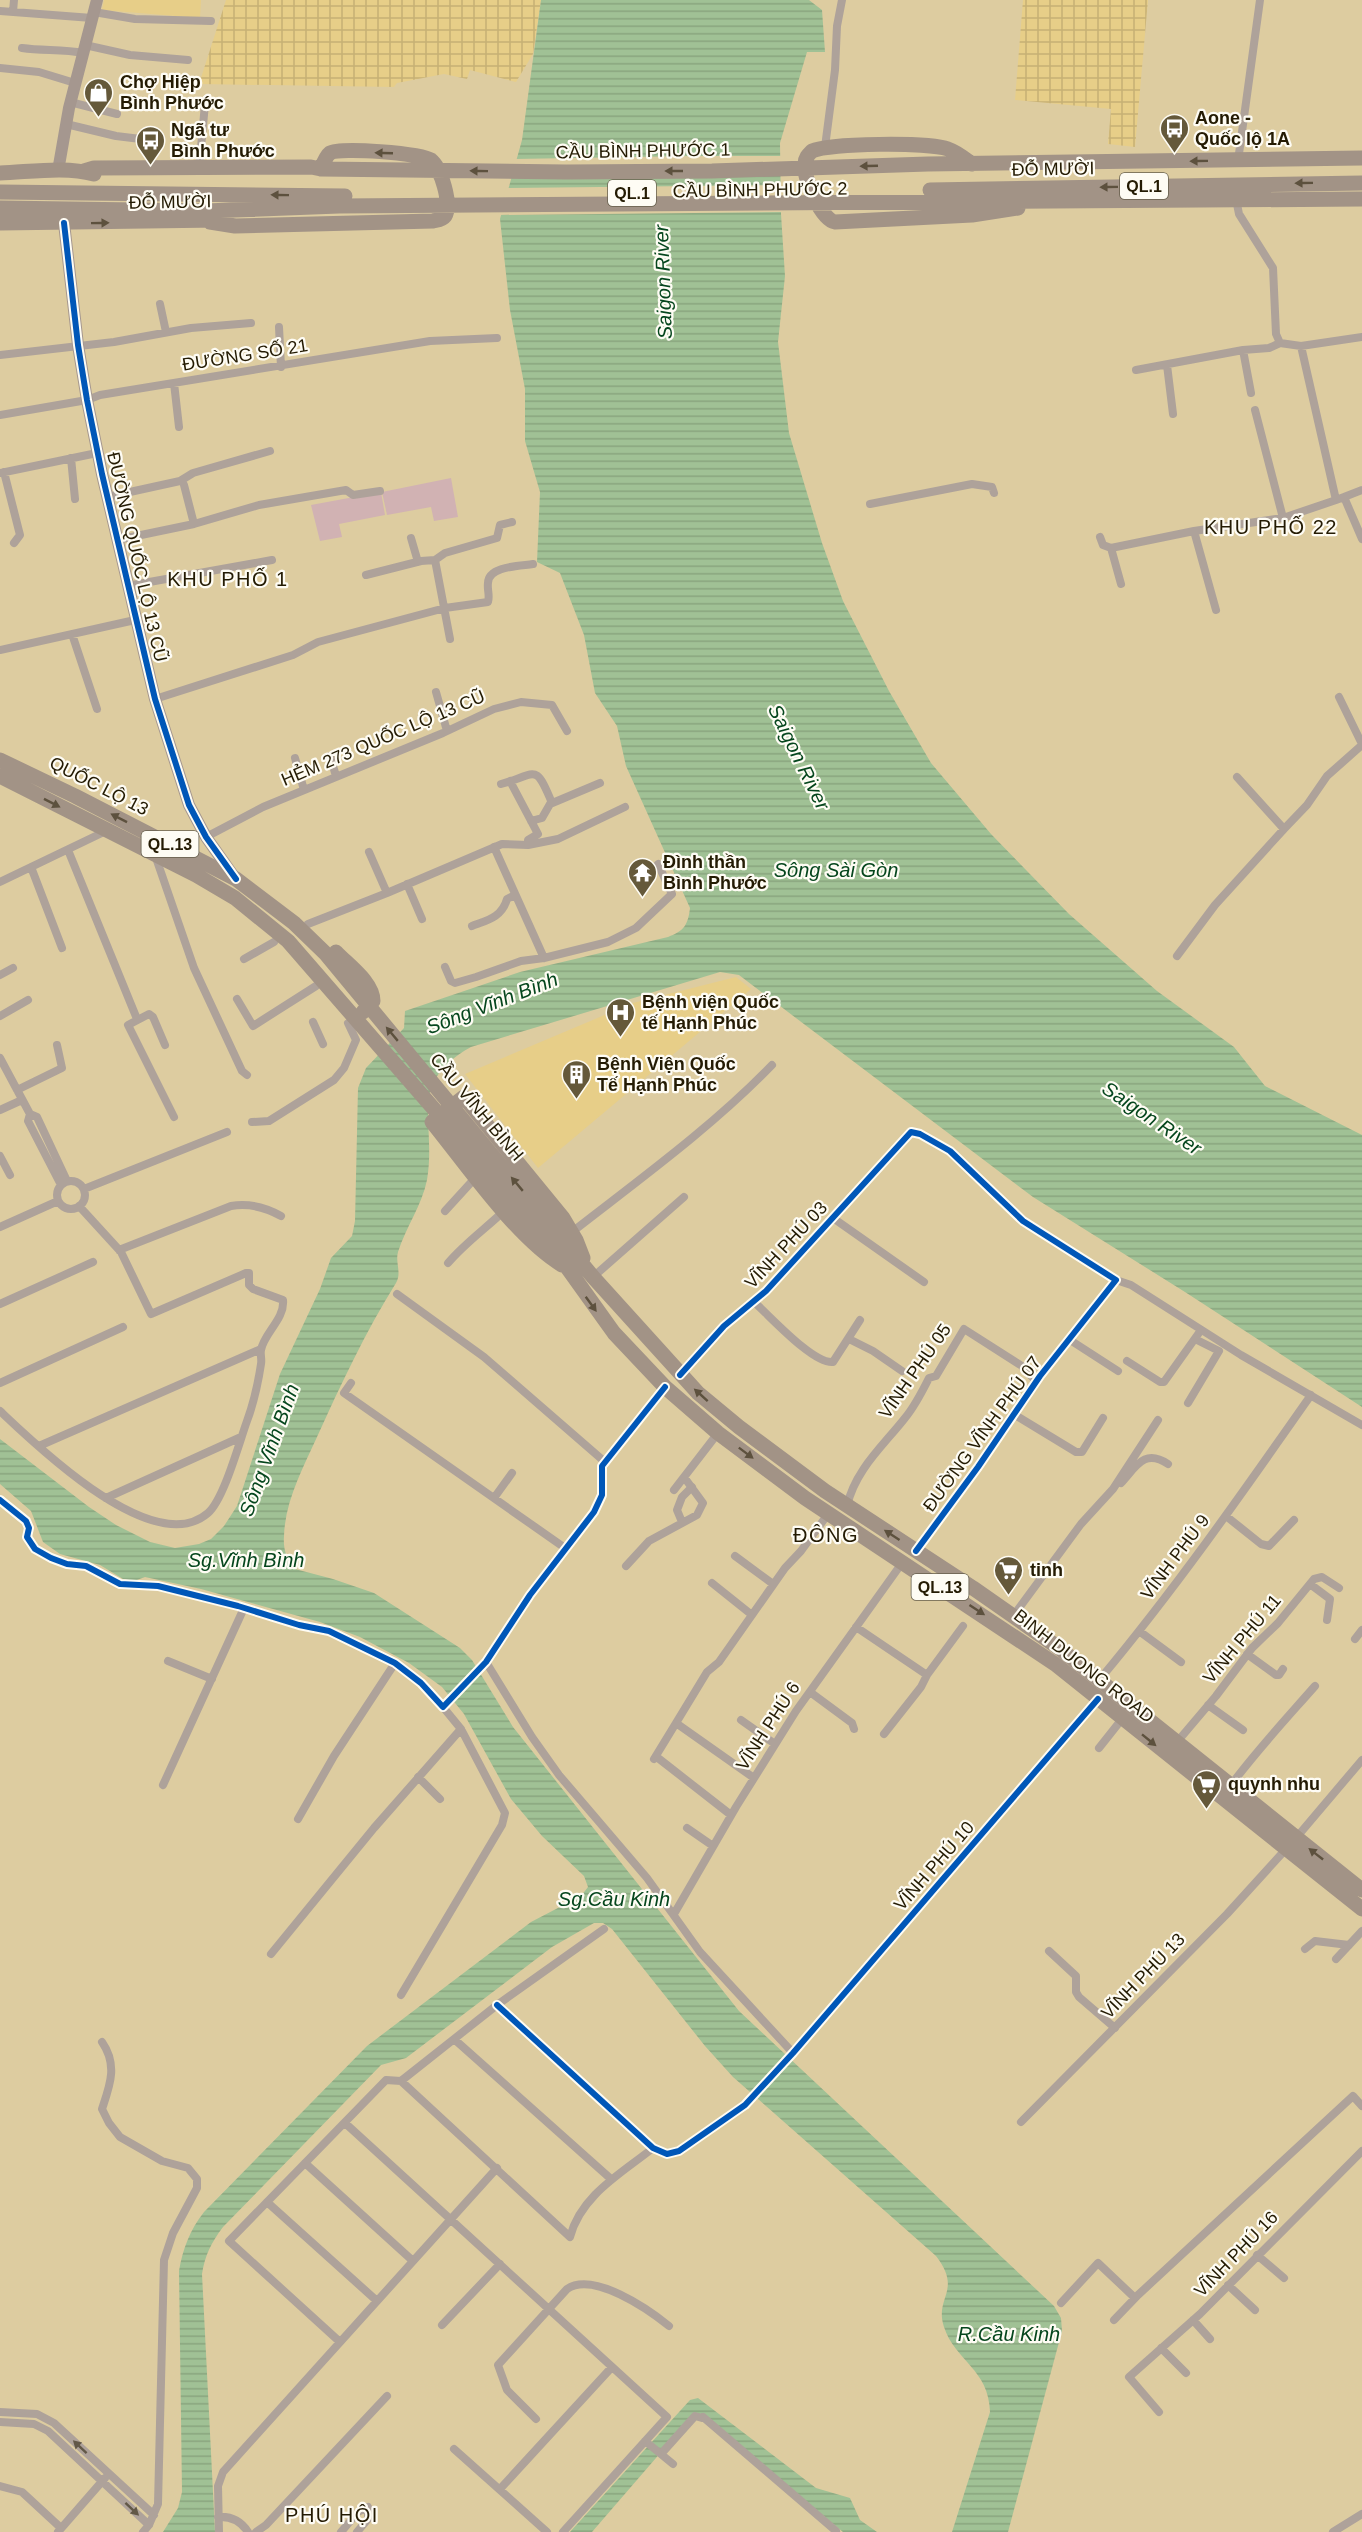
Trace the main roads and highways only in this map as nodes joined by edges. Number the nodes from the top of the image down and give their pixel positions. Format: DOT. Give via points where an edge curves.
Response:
graph roads {
  1 [pos="1362,158"];
  2 [pos="928,164"];
  3 [pos="972,164"];
  4 [pos="321,169"];
  5 [pos="360,169"];
  6 [pos="84,171"];
  7 [pos="0,173"];
  8 [pos="59,183"];
  9 [pos="1362,183"];
  10 [pos="0,184"];
  11 [pos="0,192"];
  12 [pos="1213,199"];
  13 [pos="1362,199"];
  14 [pos="926,200"];
  15 [pos="1280,200"];
  16 [pos="1362,204"];
  17 [pos="339,205"];
  18 [pos="0,208"];
  19 [pos="1018,208"];
  20 [pos="0,216"];
  21 [pos="64,216"];
  22 [pos="207,216"];
  23 [pos="0,224"];
  24 [pos="0,760"];
  25 [pos="0,776"];
  26 [pos="242,883"];
  27 [pos="232,896"];
  28 [pos="325,953"];
  29 [pos="311,968"];
  30 [pos="550,1234"];
  31 [pos="567,1268"];
  32 [pos="589,1271"];
  33 [pos="1291,1844"];
  34 [pos="1362,1890"];
  35 [pos="1362,1909"];
  1 -- 3 [label="highway, ĐỖ MƯỜI / QL.1, one-way"];
  2 -- 3 [label="highway, ĐỖ MƯỜI / QL.1"];
  2 -- 5 [label="highway, CẦU BÌNH PHƯỚC 1 / QL.1, one-way" via="701,171"];
  3 -- 19 [label="highway, QL.1" via="953,151 936,146 825,147 807,157 805,172 827,219 835,222 972,215"];
  4 -- 5 [label="highway, ĐỖ MƯỜI / QL.1"];
  4 -- 6 [label="highway, ĐỖ MƯỜI / QL.1"];
  4 -- 6 [label="highway, ĐỖ MƯỜI / QL.1" via="95,175"];
  22 -- 4 [label="highway, QL.1, one-way" via="235,226 433,221 444,217 447,205 438,167 417,154 337,151 327,157"];
  6 -- 8 [label="highway, ĐỖ MƯỜI / QL.1"];
  7 -- 8 [label="highway, ĐỖ MƯỜI / QL.1"];
  8 -- 10 [label="highway, ĐỖ MƯỜI / QL.1"];
  8 -- 11 [label="highway, ĐỖ MƯỜI / QL.1"];
  17 -- 8 [label="highway, ĐỖ MƯỜI / QL.1, one-way"];
  9 -- 14 [label="highway, ĐỖ MƯỜI / QL.1, one-way"];
  12 -- 14 [label="highway, ĐỖ MƯỜI / QL.1"];
  12 -- 15 [label="highway, ĐỖ MƯỜI / QL.1"];
  12 -- 19 [label="highway, ĐỖ MƯỜI / QL.1" via="1192,207"];
  13 -- 15 [label="highway, ĐỖ MƯỜI / QL.1"];
  14 -- 17 [label="highway, CẦU BÌNH PHƯỚC 2 / QL.1"];
  14 -- 19 [label="highway, ĐỖ MƯỜI / QL.1"];
  15 -- 16 [label="highway, ĐỖ MƯỜI / QL.1" via="1292,204"];
  17 -- 22 [label="highway, ĐỖ MƯỜI / QL.1"];
  18 -- 21 [label="highway, ĐỖ MƯỜI / QL.1"];
  20 -- 21 [label="highway, ĐỖ MƯỜI / QL.1"];
  21 -- 22 [label="highway, ĐỖ MƯỜI / QL.1"];
  21 -- 22 [label="highway, ĐỖ MƯỜI / QL.1, one-way" via="183,222"];
  21 -- 23 [label="highway, ĐỖ MƯỜI / QL.1"];
  26 -- 24 [label="highway, QUỐC LỘ 13 / QL.13, one-way"];
  25 -- 27 [label="highway, QUỐC LỘ 13 / QL.13, one-way"];
  26 -- 27 [label="highway" via="308,924 369,986 373,994 371,1004 348,1023 274,942 238,911"];
  26 -- 28 [label="highway, QUỐC LỘ 13 / QL.13"];
  27 -- 29 [label="highway, QUỐC LỘ 13 / QL.13" via="288,941"];
  30 -- 28 [label="highway, CẦU VĨNH BÌNH / QL.13, one-way"];
  29 -- 30 [label="highway, CẦU VĨNH BÌNH / QL.13"];
  30 -- 31 [label="highway, BINH DUONG ROAD / QL.13"];
  30 -- 32 [label="highway, BINH DUONG ROAD / QL.13"];
  31 -- 32 [label="highway" via="542,1251 504,1211 432,1122 464,1097 572,1232"];
  31 -- 33 [label="highway, BINH DUONG ROAD / QL.13, one-way" via="614,1333 665,1388 718,1432 828,1514 1033,1647 1122,1719"];
  33 -- 32 [label="highway, BINH DUONG ROAD / QL.13, one-way" via="1231,1785 1100,1679 1014,1616 846,1506 738,1427 680,1375"];
  34 -- 33 [label="highway, BINH DUONG ROAD / QL.13, one-way"];
  33 -- 35 [label="highway, BINH DUONG ROAD / QL.13"];
}
